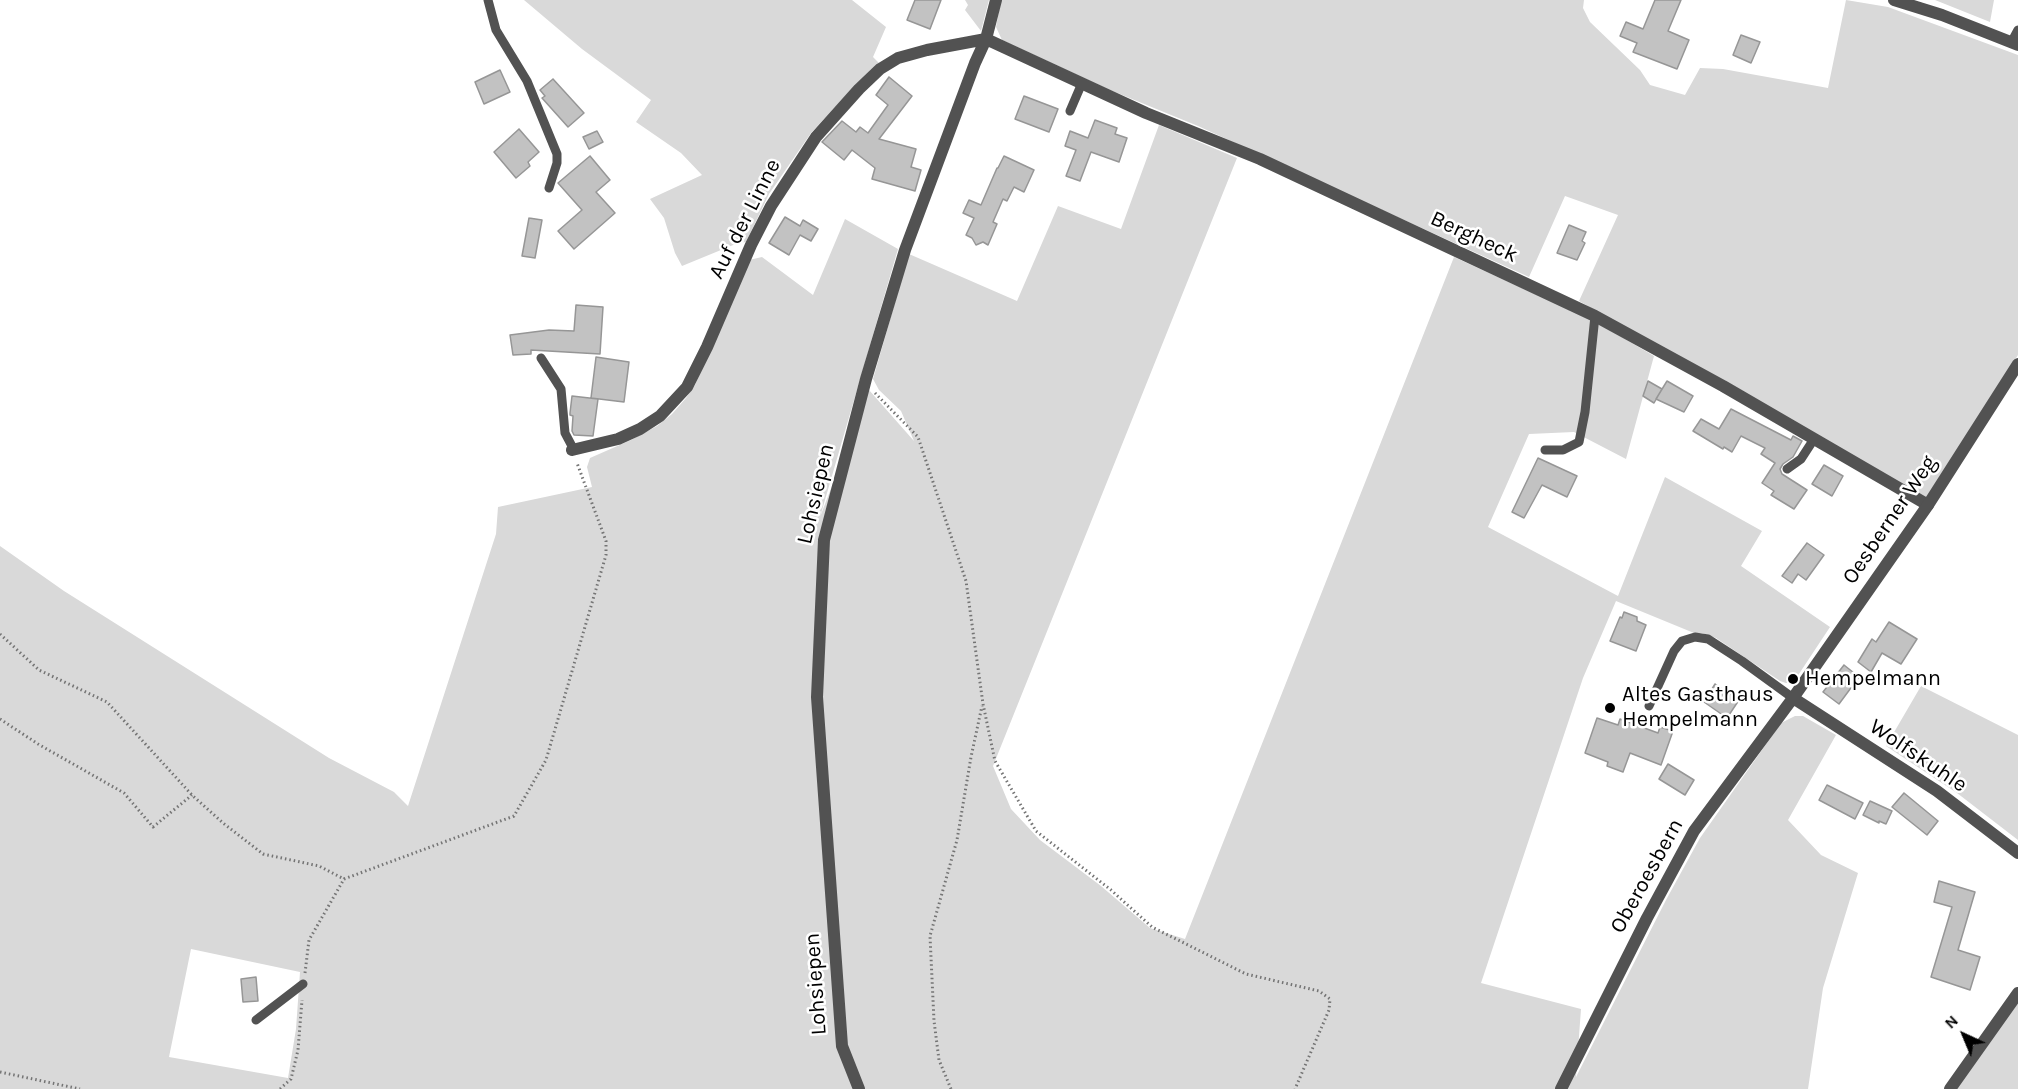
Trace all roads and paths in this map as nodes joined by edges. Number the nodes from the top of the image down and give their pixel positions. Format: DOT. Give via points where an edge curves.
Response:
graph roads {
  1 [pos="489,0"];
  2 [pos="996,0"];
  3 [pos="1894,0"];
  4 [pos="2018,30"];
  5 [pos="986,39"];
  6 [pos="2014,44"];
  7 [pos="1082,83"];
  8 [pos="1070,111"];
  9 [pos="549,188"];
  10 [pos="1595,316"];
  11 [pos="541,358"];
  12 [pos="2018,364"];
  13 [pos="866,379"];
  14 [pos="1814,439"];
  15 [pos="573,450"];
  16 [pos="1545,450"];
  17 [pos="1787,469"];
  18 [pos="1928,505"];
  19 [pos="0,634"];
  20 [pos="1793,698"];
  21 [pos="982,704"];
  22 [pos="1649,706"];
  23 [pos="0,719"];
  24 [pos="192,795"];
  25 [pos="2018,853"];
  26 [pos="344,879"];
  27 [pos="303,984"];
  28 [pos="2018,993"];
  29 [pos="256,1020"];
  30 [pos="0,1072"];
  31 [pos="80,1089"];
  32 [pos="280,1089"];
  33 [pos="859,1089"];
  34 [pos="951,1089"];
  35 [pos="1295,1089"];
  36 [pos="1561,1089"];
  37 [pos="1950,1089"];
  1 -- 9 [label="lane" via="496,30 527,81 557,154"];
  2 -- 5 [label="street, Lohsiepen"];
  3 -- 6 [label="street"];
  4 -- 6 [label="lane"];
  5 -- 7 [label="street, Bergheck"];
  5 -- 13 [label="street, Lohsiepen" via="905,250"];
  5 -- 15 [label="street, Auf der Linne" via="898,58 880,69 816,137 771,206 687,387 660,416 640,429"];
  7 -- 8 [label="lane"];
  7 -- 10 [label="street, Bergheck" via="1260,159"];
  10 -- 14 [label="street, Bergheck"];
  10 -- 16 [label="lane" via="1579,442 1563,450"];
  11 -- 15 [label="lane" via="561,389 565,433"];
  12 -- 18 [label="street, Oesberner Weg"];
  13 -- 21 [label="path" via="876,395 918,437 966,581"];
  13 -- 33 [label="street, Lohsiepen" via="824,540 817,697 842,1046"];
  14 -- 17 [label="lane" via="1801,459"];
  14 -- 18 [label="street, Bergheck"];
  15 -- 26 [label="path" via="606,541 606,555 546,760 513,816"];
  18 -- 20 [label="street, Oesberner Weg"];
  19 -- 24 [label="path" via="39,670 107,702"];
  20 -- 22 [label="lane" via="1708,639 1695,637 1682,641 1674,651"];
  20 -- 25 [label="street, Wolfskuhle" via="1936,791"];
  20 -- 36 [label="street, Oberoesbern" via="1714,802 1677,859"];
  21 -- 34 [label="path" via="957,840 930,936 935,1031 939,1060"];
  21 -- 35 [label="path" via="995,761 1036,831 1152,927 1246,974 1319,991 1330,999 1329,1010"];
  23 -- 24 [label="path" via="124,793 153,827"];
  24 -- 26 [label="path" via="263,854 319,866"];
  26 -- 27 [label="path" via="309,940"];
  27 -- 29 [label="lane"];
  27 -- 32 [label="path" via="302,1017 291,1079"];
  28 -- 37 [label="street"];
  30 -- 31 [label="path"];
}
